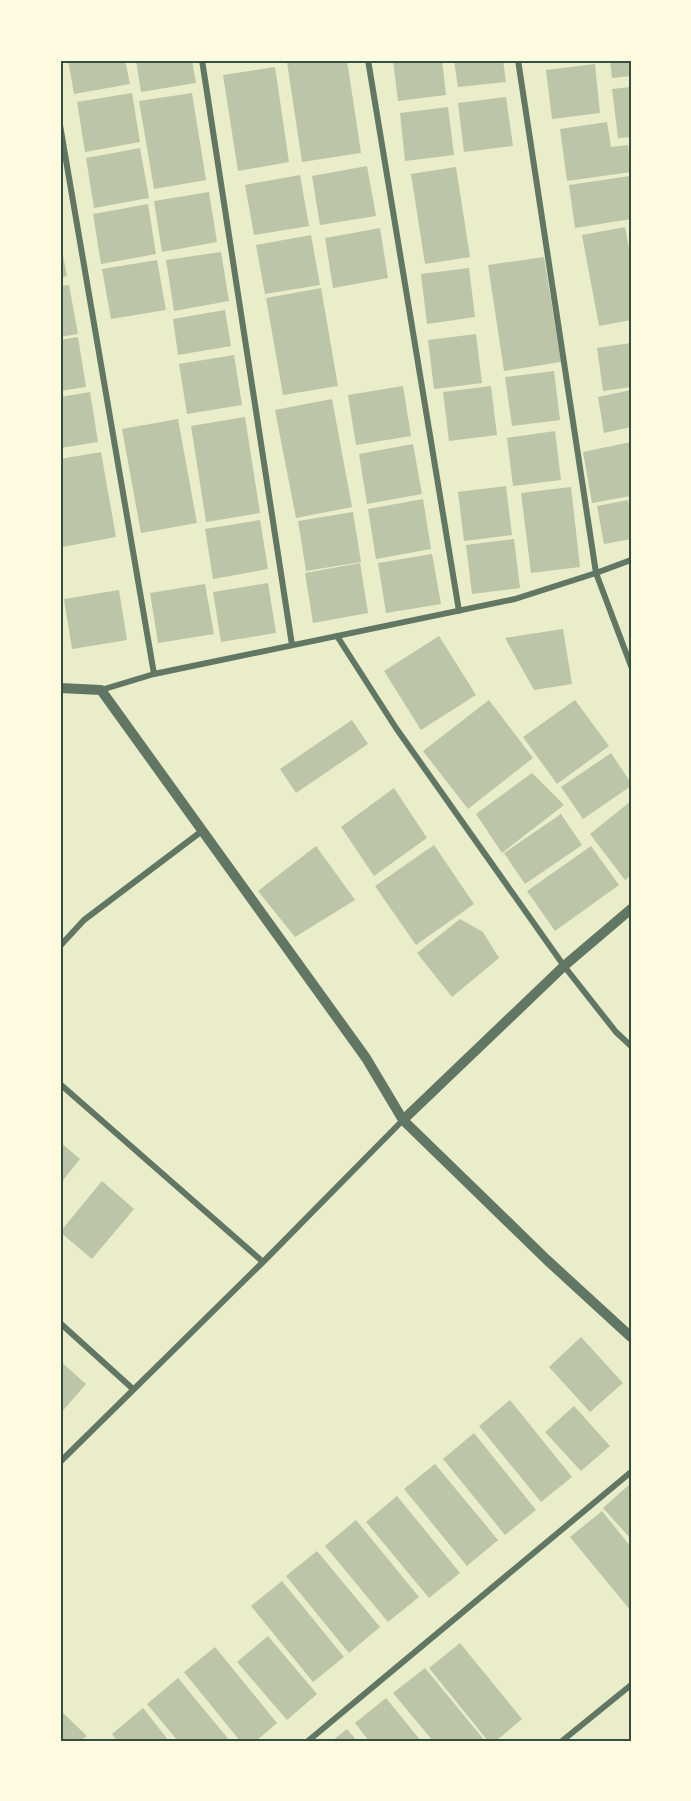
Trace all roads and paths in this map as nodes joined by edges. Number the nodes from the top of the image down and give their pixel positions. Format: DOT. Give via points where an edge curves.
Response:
graph roads {
  1 [pos="202,60"];
  2 [pos="368,60"];
  3 [pos="518,60"];
  4 [pos="60,125"];
  5 [pos="631,560"];
  6 [pos="596,573"];
  7 [pos="459,611"];
  8 [pos="337,636"];
  9 [pos="292,645"];
  10 [pos="631,666"];
  11 [pos="154,674"];
  12 [pos="60,688"];
  13 [pos="101,690"];
  14 [pos="202,831"];
  15 [pos="631,909"];
  16 [pos="60,946"];
  17 [pos="564,966"];
  18 [pos="631,1046"];
  19 [pos="60,1083"];
  20 [pos="403,1120"];
  21 [pos="263,1262"];
  22 [pos="60,1323"];
  23 [pos="631,1337"];
  24 [pos="132,1389"];
  25 [pos="60,1462"];
  26 [pos="631,1472"];
  27 [pos="631,1685"];
  28 [pos="308,1741"];
  29 [pos="562,1741"];
  1 -- 9 [label="street"];
  2 -- 7 [label="street"];
  3 -- 6 [label="street"];
  4 -- 11 [label="street"];
  5 -- 6 [label="street"];
  6 -- 7 [label="street" via="515,599"];
  6 -- 10 [label="street"];
  7 -- 8 [label="street"];
  8 -- 9 [label="street"];
  8 -- 17 [label="street" via="396,728"];
  9 -- 11 [label="street"];
  11 -- 13 [label="street"];
  12 -- 13 [label="street"];
  13 -- 14 [label="street"];
  14 -- 16 [label="street" via="84,920"];
  14 -- 20 [label="street" via="366,1058"];
  15 -- 17 [label="street"];
  17 -- 18 [label="street"];
  17 -- 20 [label="street"];
  19 -- 21 [label="street"];
  20 -- 21 [label="street"];
  20 -- 23 [label="street"];
  21 -- 24 [label="street"];
  22 -- 24 [label="street"];
  24 -- 25 [label="street"];
  26 -- 28 [label="street"];
  27 -- 29 [label="street"];
}
